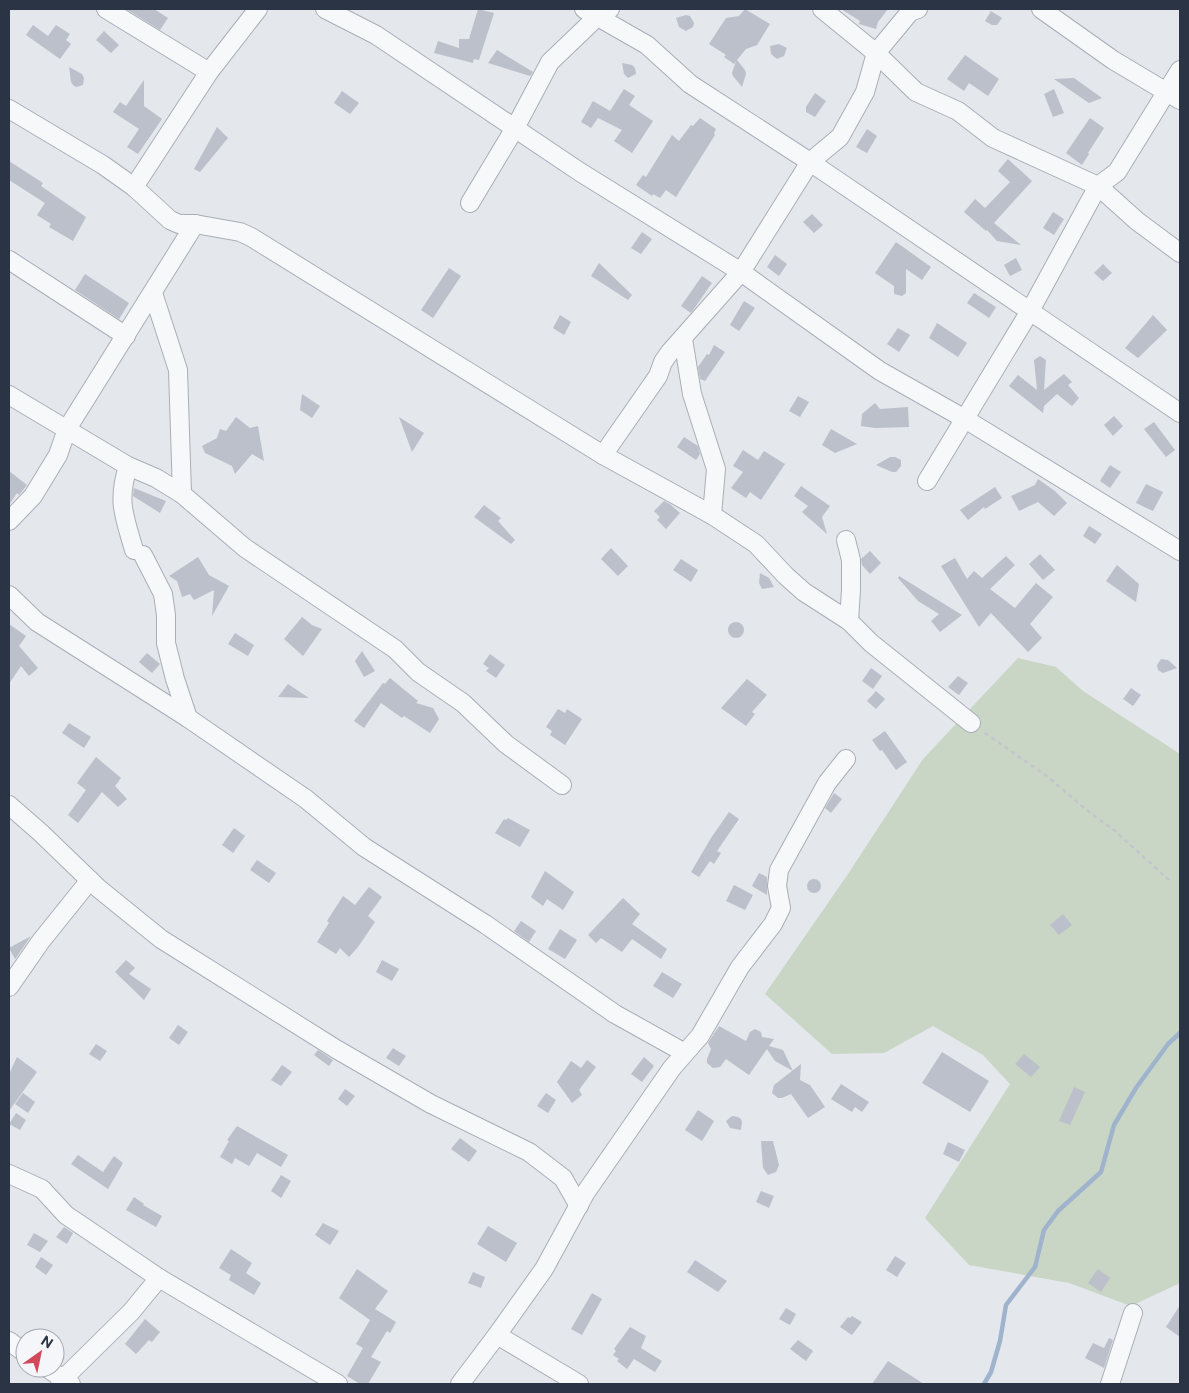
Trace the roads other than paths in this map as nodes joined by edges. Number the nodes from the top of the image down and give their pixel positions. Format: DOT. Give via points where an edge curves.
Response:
graph roads {
  1 [pos="106,9"];
  2 [pos="258,9"];
  3 [pos="325,9"];
  4 [pos="822,9"];
  5 [pos="918,9"];
  6 [pos="1041,9"];
  7 [pos="597,12"];
  8 [pos="355,16"];
  9 [pos="876,53"];
  10 [pos="1180,70"];
  11 [pos="209,72"];
  12 [pos="1173,96"];
  13 [pos="9,109"];
  14 [pos="515,128"];
  15 [pos="810,162"];
  16 [pos="1098,186"];
  17 [pos="134,187"];
  18 [pos="470,204"];
  19 [pos="195,224"];
  20 [pos="1180,252"];
  21 [pos="9,260"];
  22 [pos="741,272"];
  23 [pos="153,292"];
  24 [pos="1030,311"];
  25 [pos="126,336"];
  26 [pos="683,339"];
  27 [pos="9,395"];
  28 [pos="1180,412"];
  29 [pos="965,419"];
  30 [pos="68,429"];
  31 [pos="603,455"];
  32 [pos="128,466"];
  33 [pos="927,481"];
  34 [pos="182,494"];
  35 [pos="712,515"];
  36 [pos="9,521"];
  37 [pos="846,540"];
  38 [pos="1180,551"];
  39 [pos="9,595"];
  40 [pos="849,621"];
  41 [pos="188,718"];
  42 [pos="971,723"];
  43 [pos="846,759"];
  44 [pos="562,785"];
  45 [pos="9,805"];
  46 [pos="90,880"];
  47 [pos="9,987"];
  48 [pos="685,1053"];
  49 [pos="9,1174"];
  50 [pos="579,1206"];
  51 [pos="159,1278"];
  52 [pos="1133,1313"];
  53 [pos="497,1335"];
  54 [pos="64,1383"];
  55 [pos="338,1384"];
  56 [pos="460,1384"];
  57 [pos="579,1384"];
  58 [pos="1110,1384"];
  1 -- 11 [label="street"];
  2 -- 11 [label="street"];
  3 -- 8 [label="street"];
  4 -- 9 [label="street"];
  5 -- 9 [label="street" via="910,12"];
  6 -- 12 [label="street" via="1113,60"];
  7 -- 14 [label="street" via="550,62"];
  7 -- 15 [label="street" via="647,45 690,84"];
  8 -- 14 [label="street" via="376,35"];
  9 -- 15 [label="street" via="865,92 840,137"];
  9 -- 16 [label="street" via="916,92 958,111 993,138"];
  10 -- 12 [label="street"];
  11 -- 17 [label="street"];
  12 -- 16 [label="street" via="1117,172"];
  13 -- 17 [label="street"];
  14 -- 18 [label="street"];
  14 -- 22 [label="street"];
  15 -- 22 [label="street"];
  15 -- 24 [label="street"];
  16 -- 20 [label="street"];
  16 -- 24 [label="street"];
  17 -- 19 [label="street" via="170,220 179,224"];
  19 -- 23 [label="street"];
  19 -- 31 [label="street" via="251,237"];
  21 -- 25 [label="street"];
  22 -- 26 [label="street"];
  22 -- 29 [label="street" via="880,371"];
  23 -- 25 [label="street"];
  23 -- 34 [label="street" via="178,370"];
  24 -- 28 [label="street"];
  24 -- 29 [label="street"];
  25 -- 30 [label="street"];
  26 -- 31 [label="street" via="663,362 658,376"];
  26 -- 35 [label="street" via="692,394 716,469"];
  27 -- 30 [label="street"];
  29 -- 33 [label="street"];
  29 -- 38 [label="street"];
  30 -- 32 [label="street"];
  30 -- 36 [label="street" via="58,455 33,496"];
  31 -- 35 [label="street"];
  32 -- 34 [label="street"];
  32 -- 41 [label="street" via="122,484 121,505 139,552 163,594 166,643"];
  34 -- 44 [label="street" via="245,548 395,649 418,672 463,703 506,744"];
  35 -- 40 [label="street" via="756,544 804,592"];
  37 -- 40 [label="street" via="851,560"];
  39 -- 41 [label="street" via="37,622"];
  40 -- 42 [label="street" via="871,643"];
  41 -- 48 [label="street" via="306,799 364,846 615,1014"];
  43 -- 48 [label="street" via="827,783 780,870 777,886 781,908 773,924 740,967 700,1036"];
  45 -- 46 [label="street"];
  46 -- 47 [label="street"];
  46 -- 50 [label="street" via="161,939 328,1044 431,1104 529,1152 563,1178"];
  48 -- 50 [label="street"];
  49 -- 51 [label="street" via="42,1189 66,1216"];
  50 -- 53 [label="street" via="544,1269"];
  51 -- 54 [label="street"];
  51 -- 55 [label="street"];
  52 -- 58 [label="street"];
  53 -- 56 [label="street"];
  53 -- 57 [label="street"];
}
